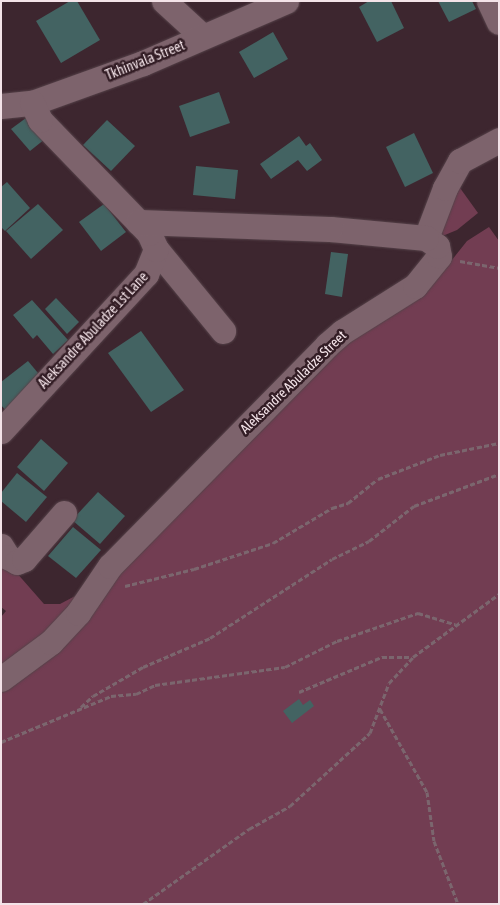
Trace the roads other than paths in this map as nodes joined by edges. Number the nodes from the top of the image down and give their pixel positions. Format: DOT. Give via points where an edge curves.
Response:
graph roads {
  1 [pos="164,1"];
  2 [pos="286,1"];
  3 [pos="489,1"];
  4 [pos="499,22"];
  5 [pos="202,36"];
  6 [pos="32,103"];
  7 [pos="1,106"];
  8 [pos="499,140"];
  9 [pos="138,222"];
  10 [pos="432,242"];
  11 [pos="156,249"];
  12 [pos="223,331"];
  13 [pos="1,431"];
  14 [pos="64,513"];
  15 [pos="1,546"];
  16 [pos="1,678"];
  1 -- 5 [label="street"];
  2 -- 5 [label="street, Tkhinvala Street"];
  3 -- 4 [label="street"];
  5 -- 6 [label="street, Tkhinvala Street" via="142,63"];
  6 -- 7 [label="street, Tkhinvala Street"];
  6 -- 9 [label="street" via="40,120"];
  8 -- 10 [label="street, Aleksandre Abuladze Street" via="460,161 446,188"];
  9 -- 10 [label="street" via="330,229"];
  9 -- 11 [label="street" via="149,233"];
  10 -- 16 [label="street, Aleksandre Abuladze Street" via="439,256 415,286 342,332 327,346 110,566 52,642"];
  11 -- 12 [label="street"];
  11 -- 13 [label="street, Aleksandre Abuladze 1st Lane" via="146,274"];
  14 -- 15 [label="street" via="24,560 17,562 8,557"];
}
